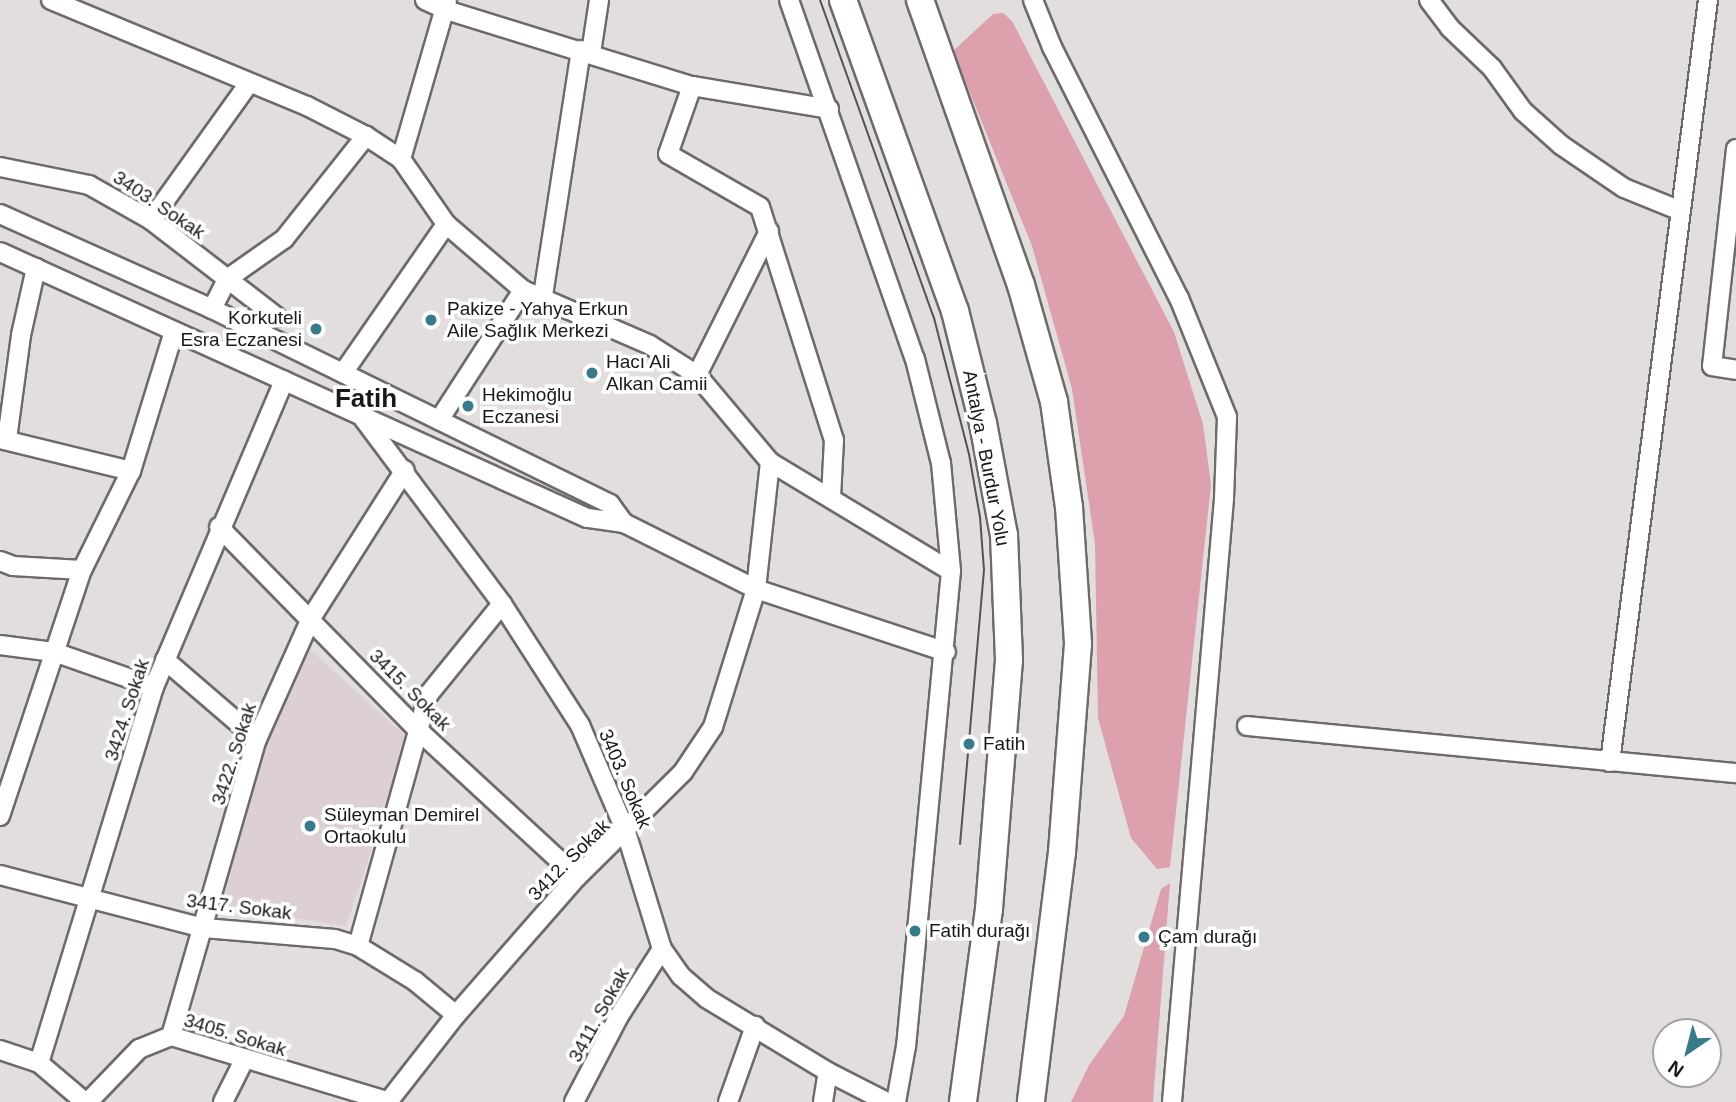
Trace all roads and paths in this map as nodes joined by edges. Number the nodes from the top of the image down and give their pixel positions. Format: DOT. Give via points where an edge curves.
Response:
graph roads {
  1 [pos="51,0"];
  2 [pos="425,0"];
  3 [pos="599,0"];
  4 [pos="789,0"];
  5 [pos="843,0"];
  6 [pos="920,0"];
  7 [pos="1033,0"];
  8 [pos="1429,0"];
  9 [pos="1708,0"];
  10 [pos="446,5"];
  11 [pos="586,51"];
  12 [pos="249,83"];
  13 [pos="692,86"];
  14 [pos="829,109"];
  15 [pos="366,136"];
  16 [pos="1736,149"];
  17 [pos="401,159"];
  18 [pos="0,167"];
  19 [pos="1681,211"];
  20 [pos="0,214"];
  21 [pos="151,220"];
  22 [pos="446,224"];
  23 [pos="769,231"];
  24 [pos="0,252"];
  25 [pos="36,268"];
  26 [pos="227,279"];
  27 [pos="523,290"];
  28 [pos="542,302"];
  29 [pos="212,309"];
  30 [pos="278,317"];
  31 [pos="174,331"];
  32 [pos="1736,370"];
  33 [pos="343,373"];
  34 [pos="697,375"];
  35 [pos="284,380"];
  36 [pos="361,416"];
  37 [pos="439,420"];
  38 [pos="4,439"];
  39 [pos="771,462"];
  40 [pos="405,470"];
  41 [pos="131,471"];
  42 [pos="831,497"];
  43 [pos="624,523"];
  44 [pos="219,527"];
  45 [pos="0,561"];
  46 [pos="82,570"];
  47 [pos="951,571"];
  48 [pos="756,589"];
  49 [pos="502,604"];
  50 [pos="311,618"];
  51 [pos="0,645"];
  52 [pos="54,652"];
  53 [pos="946,652"];
  54 [pos="165,660"];
  55 [pos="154,687"];
  56 [pos="1247,726"];
  57 [pos="419,731"];
  58 [pos="257,739"];
  59 [pos="1610,762"];
  60 [pos="1736,773"];
  61 [pos="0,816"];
  62 [pos="626,832"];
  63 [pos="0,875"];
  64 [pos="577,877"];
  65 [pos="90,898"];
  66 [pos="204,928"];
  67 [pos="358,946"];
  68 [pos="662,949"];
  69 [pos="456,1015"];
  70 [pos="755,1027"];
  71 [pos="171,1036"];
  72 [pos="0,1050"];
  73 [pos="244,1060"];
  74 [pos="39,1063"];
  75 [pos="828,1072"];
  76 [pos="87,1102"];
  77 [pos="223,1102"];
  78 [pos="389,1102"];
  79 [pos="574,1102"];
  80 [pos="728,1102"];
  81 [pos="823,1102"];
  82 [pos="887,1102"];
  83 [pos="895,1102"];
  84 [pos="962,1102"];
  85 [pos="1031,1102"];
  86 [pos="1172,1102"];
  1 -- 12 [label="street"];
  2 -- 10 [label="street"];
  3 -- 11 [label="street"];
  4 -- 14 [label="street"];
  5 -- 84 [label="highway, Antalya - Burdur Yolu" via="955,311 1004,535 1009,660 989,909"];
  6 -- 85 [label="highway" via="1021,285 1054,402 1069,507 1078,644 1062,852"];
  7 -- 86 [label="street" via="1052,47 1179,298 1227,416 1224,499"];
  8 -- 19 [label="street" via="1539,127 1600,174"];
  9 -- 19 [label="street"];
  10 -- 11 [label="street"];
  10 -- 17 [label="street"];
  11 -- 13 [label="street"];
  11 -- 28 [label="street"];
  12 -- 15 [label="street"];
  12 -- 21 [label="street"];
  13 -- 14 [label="street"];
  13 -- 23 [label="street" via="668,154 746,195 760,206"];
  14 -- 47 [label="street" via="915,359 941,463"];
  15 -- 17 [label="street"];
  15 -- 26 [label="street" via="284,239"];
  16 -- 32 [label="street" via="1712,366"];
  17 -- 22 [label="street"];
  18 -- 21 [label="street, 3403. Sokak" via="89,185"];
  19 -- 59 [label="street"];
  20 -- 29 [label="street"];
  21 -- 26 [label="street, 3403. Sokak"];
  22 -- 27 [label="street"];
  22 -- 33 [label="street"];
  23 -- 34 [label="street"];
  23 -- 42 [label="street" via="834,440"];
  24 -- 25 [label="street"];
  25 -- 31 [label="street"];
  25 -- 38 [label="street"];
  26 -- 29 [label="street"];
  26 -- 30 [label="street, 3403. Sokak"];
  27 -- 28 [label="street"];
  27 -- 37 [label="street"];
  28 -- 34 [label="street" via="650,345"];
  29 -- 33 [label="street"];
  31 -- 35 [label="street"];
  31 -- 41 [label="street"];
  33 -- 37 [label="street"];
  34 -- 39 [label="street"];
  35 -- 36 [label="street"];
  35 -- 44 [label="street, 3424. Sokak"];
  36 -- 40 [label="street, 3403. Sokak"];
  36 -- 43 [label="street" via="587,519"];
  37 -- 43 [label="street" via="610,504"];
  38 -- 41 [label="street"];
  39 -- 42 [label="street"];
  39 -- 48 [label="street, 3412. Sokak"];
  40 -- 49 [label="street, 3403. Sokak"];
  40 -- 50 [label="street, 3422. Sokak"];
  41 -- 46 [label="street"];
  42 -- 47 [label="street"];
  43 -- 48 [label="street"];
  44 -- 50 [label="street, 3415. Sokak"];
  44 -- 54 [label="street, 3424. Sokak"];
  45 -- 46 [label="street"];
  46 -- 52 [label="street"];
  47 -- 53 [label="street"];
  48 -- 53 [label="street"];
  48 -- 62 [label="street, 3412. Sokak" via="740,653 713,727 683,772"];
  49 -- 57 [label="street" via="428,695"];
  49 -- 62 [label="street, 3403. Sokak" via="580,725"];
  50 -- 57 [label="street, 3415. Sokak"];
  50 -- 58 [label="street, 3422. Sokak"];
  51 -- 52 [label="street"];
  52 -- 55 [label="street"];
  52 -- 61 [label="street"];
  53 -- 83 [label="street" via="906,1046"];
  54 -- 55 [label="street, 3424. Sokak"];
  54 -- 58 [label="street"];
  55 -- 65 [label="street, 3424. Sokak"];
  56 -- 59 [label="street"];
  57 -- 64 [label="street, 3415. Sokak"];
  57 -- 67 [label="street"];
  58 -- 66 [label="street, 3422. Sokak"];
  59 -- 60 [label="street"];
  62 -- 64 [label="street, 3412. Sokak"];
  62 -- 68 [label="street, 3403. Sokak"];
  63 -- 65 [label="street, 3417. Sokak"];
  64 -- 69 [label="street, 3412. Sokak"];
  65 -- 66 [label="street, 3417. Sokak"];
  65 -- 74 [label="street, 3424. Sokak"];
  66 -- 67 [label="street, 3417. Sokak" via="335,939"];
  66 -- 71 [label="street, 3422. Sokak"];
  67 -- 69 [label="street, 3417. Sokak" via="415,981"];
  68 -- 70 [label="street, 3403. Sokak" via="681,976 706,998"];
  68 -- 79 [label="street, 3411. Sokak" via="619,1016"];
  69 -- 78 [label="street, 3412. Sokak"];
  70 -- 75 [label="street, 3403. Sokak"];
  70 -- 80 [label="street"];
  71 -- 73 [label="street, 3405. Sokak"];
  71 -- 76 [label="street, 3405. Sokak" via="139,1049"];
  72 -- 74 [label="street"];
  73 -- 77 [label="street"];
  73 -- 78 [label="street, 3405. Sokak"];
  74 -- 76 [label="street"];
  75 -- 81 [label="street"];
  75 -- 82 [label="street, 3403. Sokak"];
}
